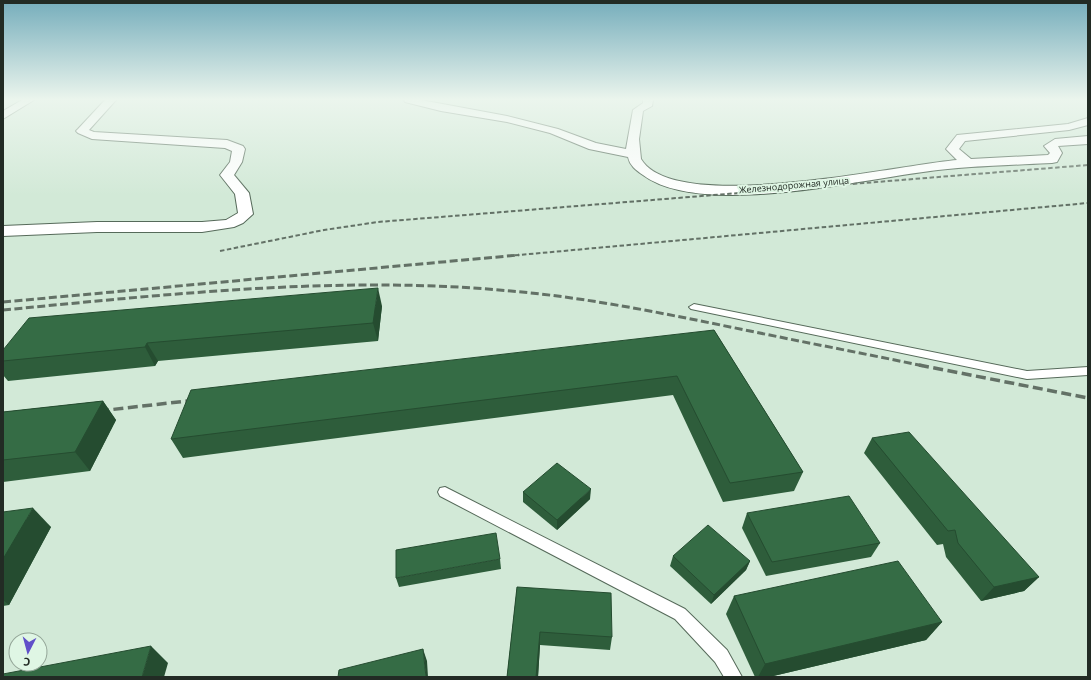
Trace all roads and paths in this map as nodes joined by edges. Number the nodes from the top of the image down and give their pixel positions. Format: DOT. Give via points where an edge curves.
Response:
graph roads {
  1 [pos="84,132"];
  2 [pos="556,132"];
  3 [pos="635,132"];
  4 [pos="1023,132"];
  5 [pos="1088,140"];
  6 [pos="632,154"];
  7 [pos="969,165"];
  8 [pos="3,231"];
  9 [pos="694,307"];
  10 [pos="1088,372"];
  11 [pos="445,492"];
  12 [pos="734,677"];
  1 -- 8 [label="street" via="92,135 227,144 239,149 236,162 227,175 242,193 246,214 229,224 202,226"];
  2 -- 6 [label="street" via="593,146"];
  3 -- 6 [label="street"];
  4 -- 7 [label="street" via="961,138 952,149"];
  5 -- 7 [label="street, Железнодорожная улица" via="1055,143 1050,146 1056,153 1052,159"];
  6 -- 7 [label="street, Железнодорожная улица" via="638,166 657,181 696,189 730,191 828,183 922,168"];
  9 -- 10 [label="lane" via="1027,375"];
  11 -- 12 [label="lane" via="680,614 721,656"];
}
